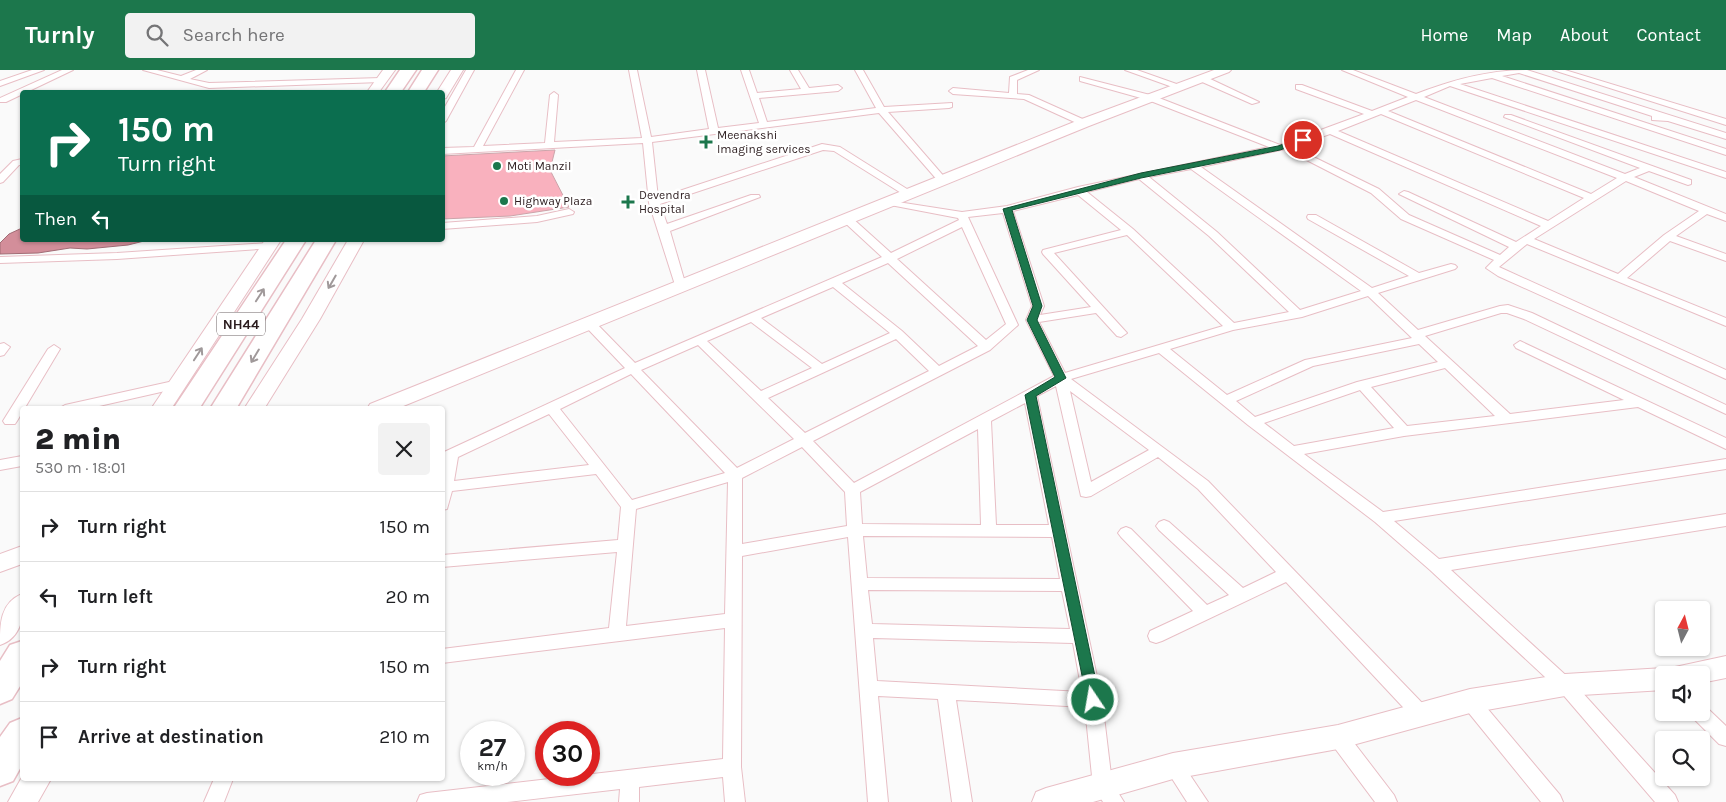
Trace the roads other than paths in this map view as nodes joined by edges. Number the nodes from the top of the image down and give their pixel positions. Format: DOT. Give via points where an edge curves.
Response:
graph roads {
  1 [pos="40,70"];
  2 [pos="68,70"];
  3 [pos="147,70"];
  4 [pos="203,70"];
  5 [pos="408,70"];
  6 [pos="430,70"];
  7 [pos="457,70"];
  8 [pos="470,70"];
  9 [pos="520,70"];
  10 [pos="633,70"];
  11 [pos="701,70"];
  12 [pos="745,70"];
  13 [pos="794,70"];
  14 [pos="859,70"];
  15 [pos="1129,70"];
  16 [pos="1225,70"];
  17 [pos="1475,70"];
  18 [pos="1519,70"];
  19 [pos="1557,70"];
  20 [pos="1032,71"];
  21 [pos="1351,71"];
  22 [pos="385,75"];
  23 [pos="1490,75"];
  24 [pos="182,79"];
  25 [pos="1203,79"];
  26 [pos="1083,80"];
  27 [pos="0,84"];
  28 [pos="1451,84"];
  29 [pos="1181,87"];
  30 [pos="1299,87"];
  31 [pos="0,88"];
  32 [pos="838,88"];
  33 [pos="24,90"];
  34 [pos="374,90"];
  35 [pos="394,90"];
  36 [pos="417,90"];
  37 [pos="445,90"];
  38 [pos="806,91"];
  39 [pos="953,91"];
  40 [pos="20,92"];
  41 [pos="554,95"];
  42 [pos="754,96"];
  43 [pos="1013,96"];
  44 [pos="1418,96"];
  45 [pos="1151,98"];
  46 [pos="3,100"];
  47 [pos="1255,102"];
  48 [pos="949,105"];
  49 [pos="881,110"];
  50 [pos="1376,112"];
  51 [pos="445,116"];
  52 [pos="1508,117"];
  53 [pos="1663,117"];
  54 [pos="1726,122"];
  55 [pos="1084,123"];
  56 [pos="764,125"];
  57 [pos="1644,125"];
  58 [pos="1330,131"];
  59 [pos="714,132"];
  60 [pos="1604,133"];
  61 [pos="1726,136"];
  62 [pos="647,140"];
  63 [pos="549,145"];
  64 [pos="1586,145"];
  65 [pos="1283,147"];
  66 [pos="477,149"];
  67 [pos="445,151"];
  68 [pos="1726,152"];
  69 [pos="1573,157"];
  70 [pos="18,164"];
  71 [pos="1193,166"];
  72 [pos="0,168"];
  73 [pos="1649,168"];
  74 [pos="1726,175"];
  75 [pos="1141,176"];
  76 [pos="1625,177"];
  77 [pos="0,180"];
  78 [pos="942,180"];
  79 [pos="1688,182"];
  80 [pos="1078,190"];
  81 [pos="910,194"];
  82 [pos="1404,194"];
  83 [pos="755,197"];
  84 [pos="1592,198"];
  85 [pos="889,202"];
  86 [pos="654,203"];
  87 [pos="1007,209"];
  88 [pos="1706,210"];
  89 [pos="569,212"];
  90 [pos="1312,217"];
  91 [pos="963,218"];
  92 [pos="1726,218"];
  93 [pos="847,219"];
  94 [pos="445,226"];
  95 [pos="1548,226"];
  96 [pos="664,229"];
  97 [pos="1129,231"];
  98 [pos="1668,237"];
  99 [pos="295,242"];
  100 [pos="325,242"];
  101 [pos="355,242"];
  102 [pos="270,243"];
  103 [pos="1521,243"];
  104 [pos="1726,258"];
  105 [pos="888,259"];
  106 [pos="0,260"];
  107 [pos="1503,260"];
  108 [pos="1451,267"];
  109 [pos="1416,276"];
  110 [pos="1619,280"];
  111 [pos="834,282"];
  112 [pos="680,286"];
  113 [pos="1369,291"];
  114 [pos="1726,307"];
  115 [pos="1100,309"];
  116 [pos="1298,314"];
  117 [pos="752,317"];
  118 [pos="1032,320"];
  119 [pos="1721,320"];
  120 [pos="589,323"];
  121 [pos="1231,327"];
  122 [pos="1121,333"];
  123 [pos="898,334"];
  124 [pos="1421,337"];
  125 [pos="699,340"];
  126 [pos="1520,345"];
  127 [pos="986,347"];
  128 [pos="1160,347"];
  129 [pos="54,349"];
  130 [pos="1448,364"];
  131 [pos="632,368"];
  132 [pos="821,369"];
  133 [pos="937,371"];
  134 [pos="1726,375"];
  135 [pos="1061,378"];
  136 [pos="178,384"];
  137 [pos="1362,385"];
  138 [pos="1030,395"];
  139 [pos="759,397"];
  140 [pos="1227,400"];
  141 [pos="1638,403"];
  142 [pos="78,406"];
  143 [pos="163,406"];
  144 [pos="188,406"];
  145 [pos="225,406"];
  146 [pos="256,406"];
  147 [pos="384,406"];
  148 [pos="551,407"];
  149 [pos="1726,410"];
  150 [pos="984,419"];
  151 [pos="1507,419"];
  152 [pos="11,421"];
  153 [pos="1253,422"];
  154 [pos="1404,431"];
  155 [pos="804,440"];
  156 [pos="1726,444"];
  157 [pos="1159,450"];
  158 [pos="1292,452"];
  159 [pos="447,457"];
  160 [pos="20,461"];
  161 [pos="1726,464"];
  162 [pos="0,465"];
  163 [pos="600,469"];
  164 [pos="735,475"];
  165 [pos="445,488"];
  166 [pos="852,490"];
  167 [pos="628,506"];
  168 [pos="1380,518"];
  169 [pos="1726,520"];
  170 [pos="1164,526"];
  171 [pos="855,530"];
  172 [pos="989,531"];
  173 [pos="1058,531"];
  174 [pos="1126,533"];
  175 [pos="625,545"];
  176 [pos="734,551"];
  177 [pos="20,556"];
  178 [pos="445,561"];
  179 [pos="0,563"];
  180 [pos="1436,566"];
  181 [pos="1288,574"];
  182 [pos="860,584"];
  183 [pos="1069,585"];
  184 [pos="1241,596"];
  185 [pos="20,607"];
  186 [pos="1205,613"];
  187 [pos="734,620"];
  188 [pos="864,631"];
  189 [pos="617,634"];
  190 [pos="0,635"];
  191 [pos="1080,636"];
  192 [pos="1156,636"];
  193 [pos="445,656"];
  194 [pos="20,658"];
  195 [pos="1726,667"];
  196 [pos="1710,670"];
  197 [pos="1655,679"];
  198 [pos="1565,685"];
  199 [pos="869,688"];
  200 [pos="0,689"];
  201 [pos="946,692"];
  202 [pos="1093,700"];
  203 [pos="1470,701"];
  204 [pos="1421,714"];
  205 [pos="1708,721"];
  206 [pos="20,737"];
  207 [pos="1338,737"];
  208 [pos="1726,738"];
  209 [pos="1173,766"];
  210 [pos="732,767"];
  211 [pos="0,769"];
  212 [pos="630,779"];
  213 [pos="36,781"];
  214 [pos="222,781"];
  215 [pos="1109,794"];
  216 [pos="477,799"];
  217 [pos="22,802"];
  218 [pos="214,802"];
  219 [pos="427,802"];
  220 [pos="629,802"];
  221 [pos="735,802"];
  222 [pos="878,802"];
  223 [pos="962,802"];
  224 [pos="1046,802"];
  225 [pos="1198,802"];
  226 [pos="1387,802"];
  227 [pos="1553,802"];
  228 [pos="1668,802"];
  1 -- 27 [label="street"];
  2 -- 33 [label="street"];
  3 -- 24 [label="street"];
  4 -- 24 [label="street"];
  5 -- 35 [label="highway"];
  6 -- 36 [label="highway"];
  7 -- 37 [label="street"];
  8 -- 51 [label="street"];
  9 -- 66 [label="street"];
  10 -- 62 [label="street"];
  11 -- 59 [label="street"];
  12 -- 42 [label="street"];
  13 -- 38 [label="street"];
  14 -- 49 [label="street"];
  15 -- 29 [label="street"];
  16 -- 25 [label="street"];
  17 -- 23 [label="street"];
  18 -- 23 [label="street"];
  18 -- 53 [label="street"];
  19 -- 54 [label="street"];
  20 -- 43 [label="street" via="1013,79"];
  21 -- 44 [label="street"];
  22 -- 24 [label="street" via="209,86"];
  22 -- 34 [label="street"];
  23 -- 28 [label="street"];
  23 -- 57 [label="street"];
  25 -- 29 [label="street"];
  25 -- 47 [label="street"];
  26 -- 45 [label="street"];
  28 -- 44 [label="street"];
  28 -- 60 [label="street"];
  29 -- 45 [label="street"];
  30 -- 50 [label="street"];
  31 -- 40 [label="street"];
  32 -- 38 [label="street"];
  38 -- 42 [label="street"];
  39 -- 43 [label="street"];
  40 -- 46 [label="street"];
  41 -- 63 [label="street"];
  42 -- 56 [label="street"];
  43 -- 55 [label="street" via="1026,97"];
  44 -- 50 [label="street"];
  44 -- 69 [label="street"];
  45 -- 55 [label="street"];
  45 -- 65 [label="street"];
  48 -- 49 [label="street"];
  49 -- 56 [label="street"];
  49 -- 78 [label="street"];
  50 -- 58 [label="street"];
  50 -- 84 [label="street"];
  52 -- 64 [label="street"];
  53 -- 57 [label="street"];
  53 -- 61 [label="street"];
  55 -- 78 [label="street"];
  56 -- 59 [label="street"];
  57 -- 68 [label="street"];
  58 -- 65 [label="street"];
  58 -- 95 [label="street"];
  59 -- 62 [label="street"];
  60 -- 64 [label="street"];
  60 -- 74 [label="street"];
  62 -- 63 [label="street"];
  62 -- 86 [label="street"];
  63 -- 66 [label="street"];
  64 -- 69 [label="street"];
  64 -- 73 [label="street"];
  65 -- 71 [label="street"];
  65 -- 107 [label="street" via="1375,191 1405,217"];
  66 -- 67 [label="street"];
  69 -- 76 [label="street"];
  70 -- 72 [label="street"];
  70 -- 77 [label="street"];
  71 -- 75 [label="street"];
  71 -- 113 [label="street"];
  73 -- 76 [label="street"];
  73 -- 79 [label="street"];
  75 -- 80 [label="street"];
  75 -- 116 [label="street" via="1213,234"];
  76 -- 84 [label="street"];
  76 -- 88 [label="street"];
  78 -- 81 [label="street"];
  80 -- 87 [label="street"];
  80 -- 97 [label="street"];
  81 -- 85 [label="street"];
  81 -- 86 [label="street" via="838,149 822,147"];
  82 -- 103 [label="street"];
  83 -- 96 [label="street"];
  84 -- 95 [label="street"];
  85 -- 91 [label="street"];
  85 -- 93 [label="street"];
  86 -- 96 [label="street"];
  87 -- 91 [label="street"];
  87 -- 118 [label="street" via="1038,306"];
  88 -- 92 [label="street"];
  88 -- 98 [label="street"];
  89 -- 94 [label="street" via="537,219"];
  90 -- 109 [label="street"];
  91 -- 105 [label="street"];
  91 -- 127 [label="street" via="1012,324"];
  93 -- 105 [label="street"];
  93 -- 112 [label="street"];
  95 -- 103 [label="street"];
  96 -- 112 [label="street"];
  97 -- 115 [label="street" via="1047,252"];
  97 -- 121 [label="street"];
  98 -- 104 [label="street"];
  98 -- 110 [label="street"];
  144 -- 99 [label="highway, NH44, one-way"];
  100 -- 145 [label="highway, NH44, one-way"];
  101 -- 146 [label="street, one-way"];
  102 -- 106 [label="street" via="117,256"];
  136 -- 102 [label="street, one-way"];
  103 -- 107 [label="street"];
  103 -- 110 [label="street"];
  105 -- 111 [label="street"];
  105 -- 127 [label="street"];
  107 -- 134 [label="street" via="1492,268"];
  108 -- 109 [label="street"];
  109 -- 113 [label="street"];
  110 -- 119 [label="street"];
  111 -- 117 [label="street"];
  111 -- 123 [label="street"];
  112 -- 120 [label="street"];
  113 -- 116 [label="street"];
  113 -- 124 [label="street"];
  114 -- 119 [label="street"];
  115 -- 118 [label="street"];
  115 -- 122 [label="street"];
  116 -- 121 [label="street"];
  117 -- 125 [label="street"];
  117 -- 132 [label="street"];
  118 -- 135 [label="street"];
  120 -- 131 [label="street"];
  120 -- 147 [label="street"];
  121 -- 128 [label="street"];
  123 -- 132 [label="street"];
  123 -- 133 [label="street"];
  124 -- 130 [label="street"];
  124 -- 140 [label="street" via="1309,363"];
  124 -- 149 [label="street" via="1508,309"];
  125 -- 131 [label="street"];
  125 -- 139 [label="street"];
  126 -- 141 [label="street"];
  127 -- 133 [label="street"];
  128 -- 135 [label="street"];
  128 -- 140 [label="street"];
  129 -- 152 [label="street"];
  130 -- 137 [label="street"];
  130 -- 151 [label="street"];
  131 -- 148 [label="street"];
  131 -- 164 [label="street"];
  132 -- 139 [label="street"];
  133 -- 155 [label="street"];
  135 -- 138 [label="street"];
  135 -- 157 [label="street"];
  135 -- 157 [label="street" via="1086,492"];
  136 -- 142 [label="street"];
  136 -- 143 [label="street"];
  137 -- 153 [label="street"];
  137 -- 154 [label="street"];
  138 -- 150 [label="street"];
  138 -- 173 [label="street"];
  139 -- 155 [label="street"];
  140 -- 153 [label="street"];
  141 -- 151 [label="street"];
  141 -- 156 [label="street"];
  148 -- 159 [label="street"];
  148 -- 163 [label="street"];
  150 -- 166 [label="street"];
  150 -- 172 [label="street"];
  151 -- 154 [label="street"];
  153 -- 158 [label="street"];
  154 -- 158 [label="street"];
  155 -- 164 [label="street"];
  155 -- 166 [label="street"];
  157 -- 181 [label="street" via="1203,485"];
  158 -- 168 [label="street"];
  159 -- 165 [label="street"];
  160 -- 162 [label="street"];
  161 -- 168 [label="street"];
  163 -- 165 [label="street"];
  163 -- 167 [label="street"];
  164 -- 167 [label="street"];
  164 -- 176 [label="street"];
  166 -- 171 [label="street"];
  167 -- 175 [label="street"];
  168 -- 180 [label="street"];
  169 -- 180 [label="street"];
  170 -- 184 [label="street"];
  171 -- 172 [label="street"];
  171 -- 176 [label="street"];
  171 -- 182 [label="street"];
  172 -- 173 [label="street"];
  173 -- 183 [label="street"];
  174 -- 186 [label="street"];
  175 -- 178 [label="street"];
  175 -- 189 [label="street"];
  176 -- 187 [label="street"];
  177 -- 179 [label="street"];
  180 -- 198 [label="street"];
  181 -- 184 [label="street"];
  181 -- 204 [label="street"];
  182 -- 183 [label="street"];
  182 -- 188 [label="street"];
  183 -- 191 [label="street"];
  184 -- 186 [label="street"];
  185 -- 190 [label="street"];
  186 -- 192 [label="street"];
  187 -- 189 [label="street"];
  187 -- 210 [label="street"];
  188 -- 191 [label="street"];
  188 -- 199 [label="street"];
  189 -- 193 [label="street"];
  191 -- 202 [label="street"];
  194 -- 200 [label="highway"];
  195 -- 196 [label="street"];
  197 -- 198 [label="street"];
  198 -- 203 [label="street"];
  198 -- 228 [label="street"];
  199 -- 201 [label="street"];
  199 -- 222 [label="street"];
  201 -- 202 [label="street"];
  201 -- 223 [label="street"];
  202 -- 215 [label="street"];
  203 -- 204 [label="street"];
  203 -- 227 [label="street"];
  204 -- 207 [label="street"];
  205 -- 208 [label="street"];
  206 -- 211 [label="highway"];
  207 -- 209 [label="street"];
  207 -- 226 [label="street"];
  209 -- 215 [label="street"];
  209 -- 225 [label="street"];
  210 -- 212 [label="street"];
  210 -- 221 [label="street"];
  212 -- 216 [label="street"];
  212 -- 220 [label="street"];
  213 -- 217 [label="street"];
  214 -- 218 [label="street"];
  215 -- 224 [label="street"];
  216 -- 219 [label="street"];
}
